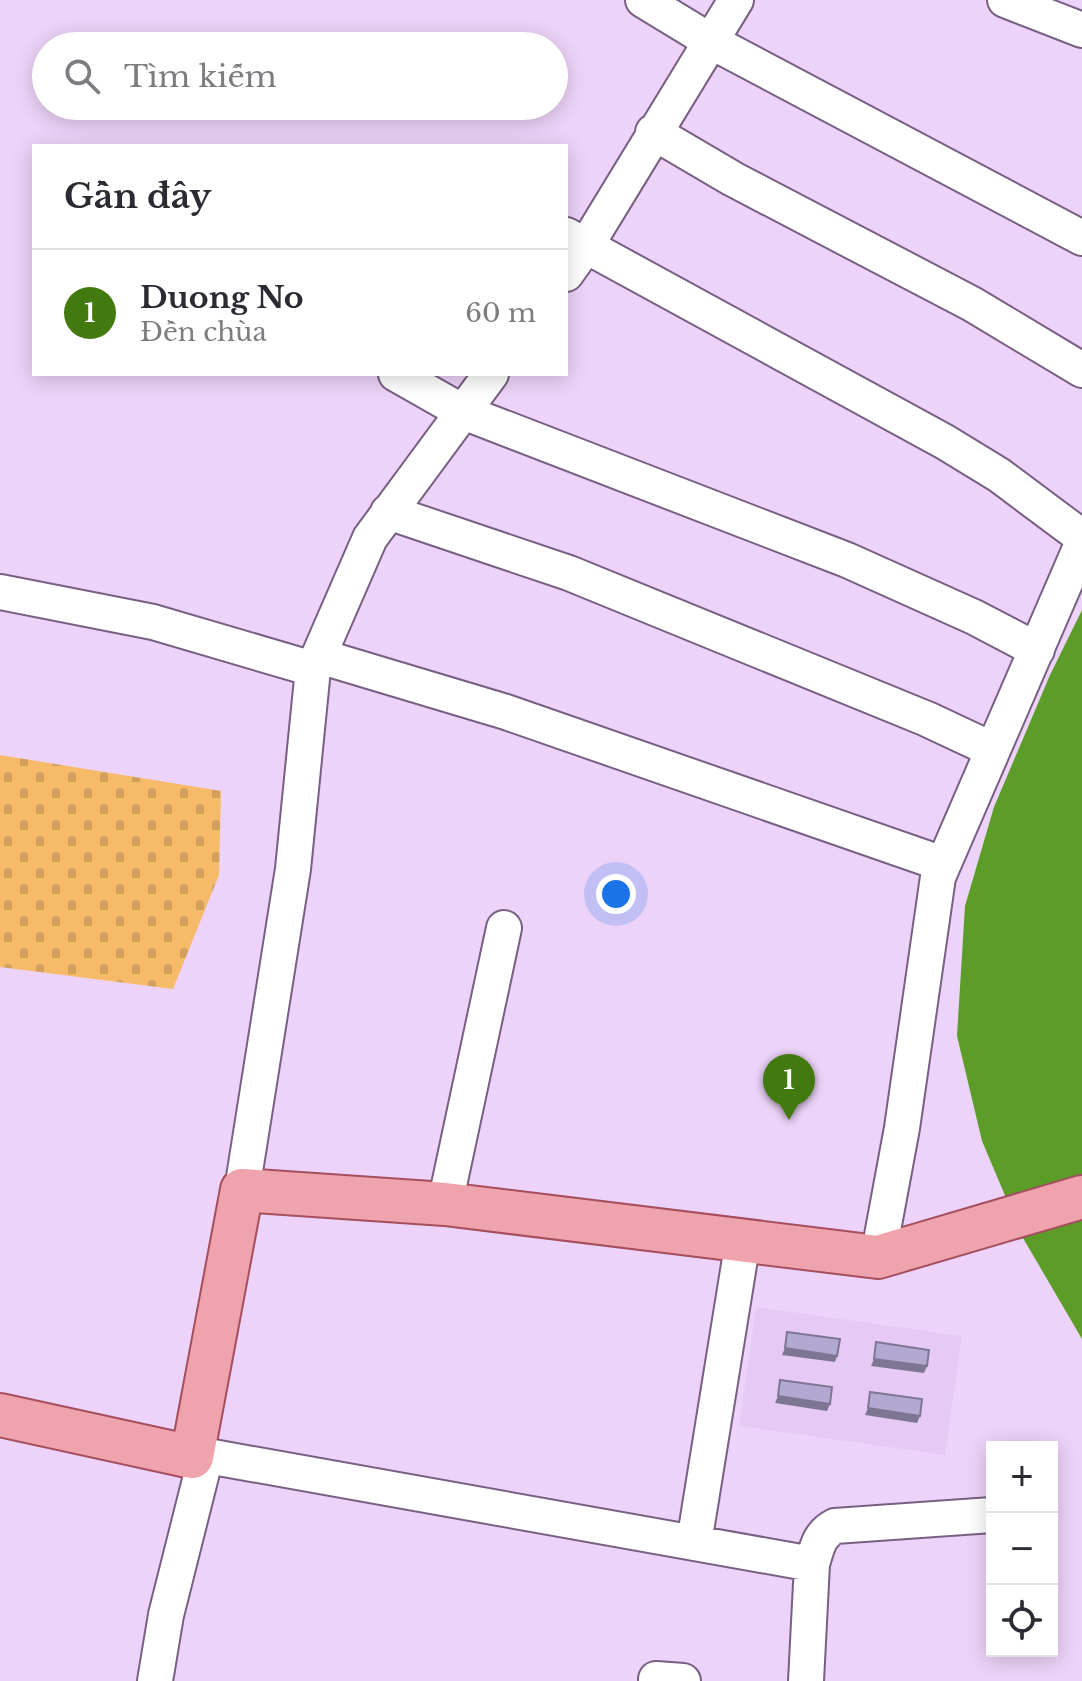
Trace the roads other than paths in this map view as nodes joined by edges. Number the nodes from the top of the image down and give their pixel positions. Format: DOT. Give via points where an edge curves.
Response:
graph roads {
  1 [pos="643,0"];
  2 [pos="736,0"];
  3 [pos="1005,0"];
  4 [pos="1082,30"];
  5 [pos="712,42"];
  6 [pos="653,132"];
  7 [pos="1082,238"];
  8 [pos="576,241"];
  9 [pos="568,267"];
  10 [pos="1082,370"];
  11 [pos="400,376"];
  12 [pos="490,376"];
  13 [pos="463,412"];
  14 [pos="388,512"];
  15 [pos="1082,537"];
  16 [pos="1082,544"];
  17 [pos="0,592"];
  18 [pos="1037,650"];
  19 [pos="316,662"];
  20 [pos="993,750"];
  21 [pos="943,864"];
  22 [pos="504,928"];
  23 [pos="242,1190"];
  24 [pos="1082,1197"];
  25 [pos="445,1204"];
  26 [pos="743,1240"];
  27 [pos="878,1257"];
  28 [pos="0,1415"];
  29 [pos="192,1457"];
  30 [pos="986,1515"];
  31 [pos="694,1543"];
  32 [pos="812,1564"];
  33 [pos="155,1681"];
  34 [pos="806,1681"];
  1 -- 5 [label="street"];
  2 -- 5 [label="street"];
  3 -- 4 [label="street"];
  5 -- 6 [label="street"];
  5 -- 7 [label="street"];
  6 -- 8 [label="street"];
  6 -- 10 [label="street" via="746,187 972,304"];
  8 -- 9 [label="street"];
  8 -- 15 [label="street" via="945,442"];
  11 -- 13 [label="street"];
  12 -- 13 [label="street"];
  13 -- 14 [label="street"];
  13 -- 18 [label="street" via="847,560"];
  14 -- 19 [label="street" via="370,538"];
  14 -- 20 [label="street" via="569,573"];
  16 -- 18 [label="street"];
  17 -- 19 [label="street"];
  18 -- 20 [label="street"];
  19 -- 21 [label="street" via="506,712"];
  19 -- 23 [label="street" via="293,869"];
  20 -- 21 [label="street"];
  21 -- 27 [label="street"];
  22 -- 25 [label="street"];
  23 -- 25 [label="main road"];
  23 -- 29 [label="main road"];
  24 -- 27 [label="main road"];
  25 -- 26 [label="main road"];
  26 -- 27 [label="main road"];
  26 -- 31 [label="street"];
  28 -- 29 [label="main road"];
  29 -- 31 [label="street"];
  29 -- 33 [label="street" via="202,1472"];
  30 -- 32 [label="street" via="835,1526 819,1541"];
  31 -- 32 [label="street"];
  32 -- 34 [label="street"];
}
